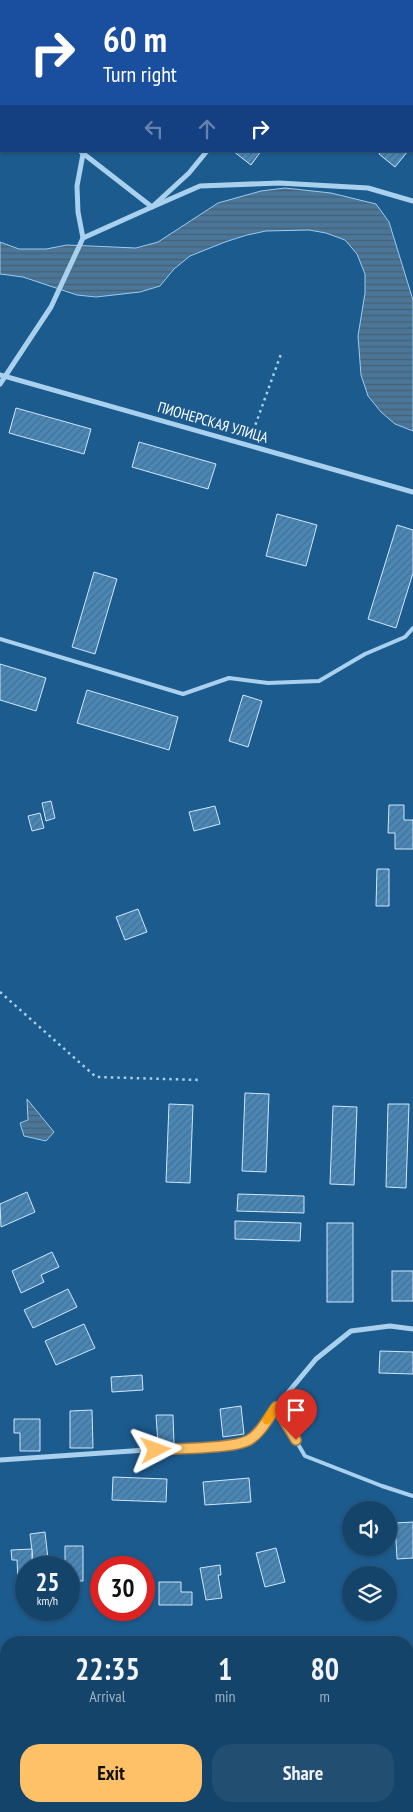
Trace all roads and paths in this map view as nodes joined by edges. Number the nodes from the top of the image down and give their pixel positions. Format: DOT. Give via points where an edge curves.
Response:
graph roads {
  1 [pos="206,152"];
  2 [pos="82,153"];
  3 [pos="413,201"];
  4 [pos="152,207"];
  5 [pos="83,238"];
  6 [pos="281,354"];
  7 [pos="0,375"];
  8 [pos="6,376"];
  9 [pos="0,384"];
  10 [pos="248,446"];
  11 [pos="413,492"];
  12 [pos="413,628"];
  13 [pos="0,639"];
  14 [pos="0,992"];
  15 [pos="200,1080"];
  16 [pos="413,1329"];
  17 [pos="276,1407"];
  18 [pos="0,1460"];
  19 [pos="413,1496"];
  1 -- 4 [label="street"];
  2 -- 4 [label="street"];
  2 -- 5 [label="street" via="77,186"];
  3 -- 4 [label="street" via="368,188 279,183 200,186"];
  4 -- 5 [label="street"];
  5 -- 8 [label="street" via="51,308"];
  6 -- 10 [label="path"];
  7 -- 8 [label="street, ПИОНЕРСКАЯ УЛИЦА"];
  8 -- 9 [label="street"];
  8 -- 10 [label="street, ПИОНЕРСКАЯ УЛИЦА"];
  10 -- 11 [label="street, ПИОНЕРСКАЯ УЛИЦА"];
  12 -- 13 [label="lane" via="405,637 365,654 319,682 268,683 230,678 183,694"];
  14 -- 15 [label="path" via="96,1077"];
  16 -- 17 [label="street" via="390,1326 350,1331 316,1359"];
  17 -- 18 [label="street" via="249,1440 234,1444"];
  17 -- 19 [label="lane" via="305,1456"];
}
